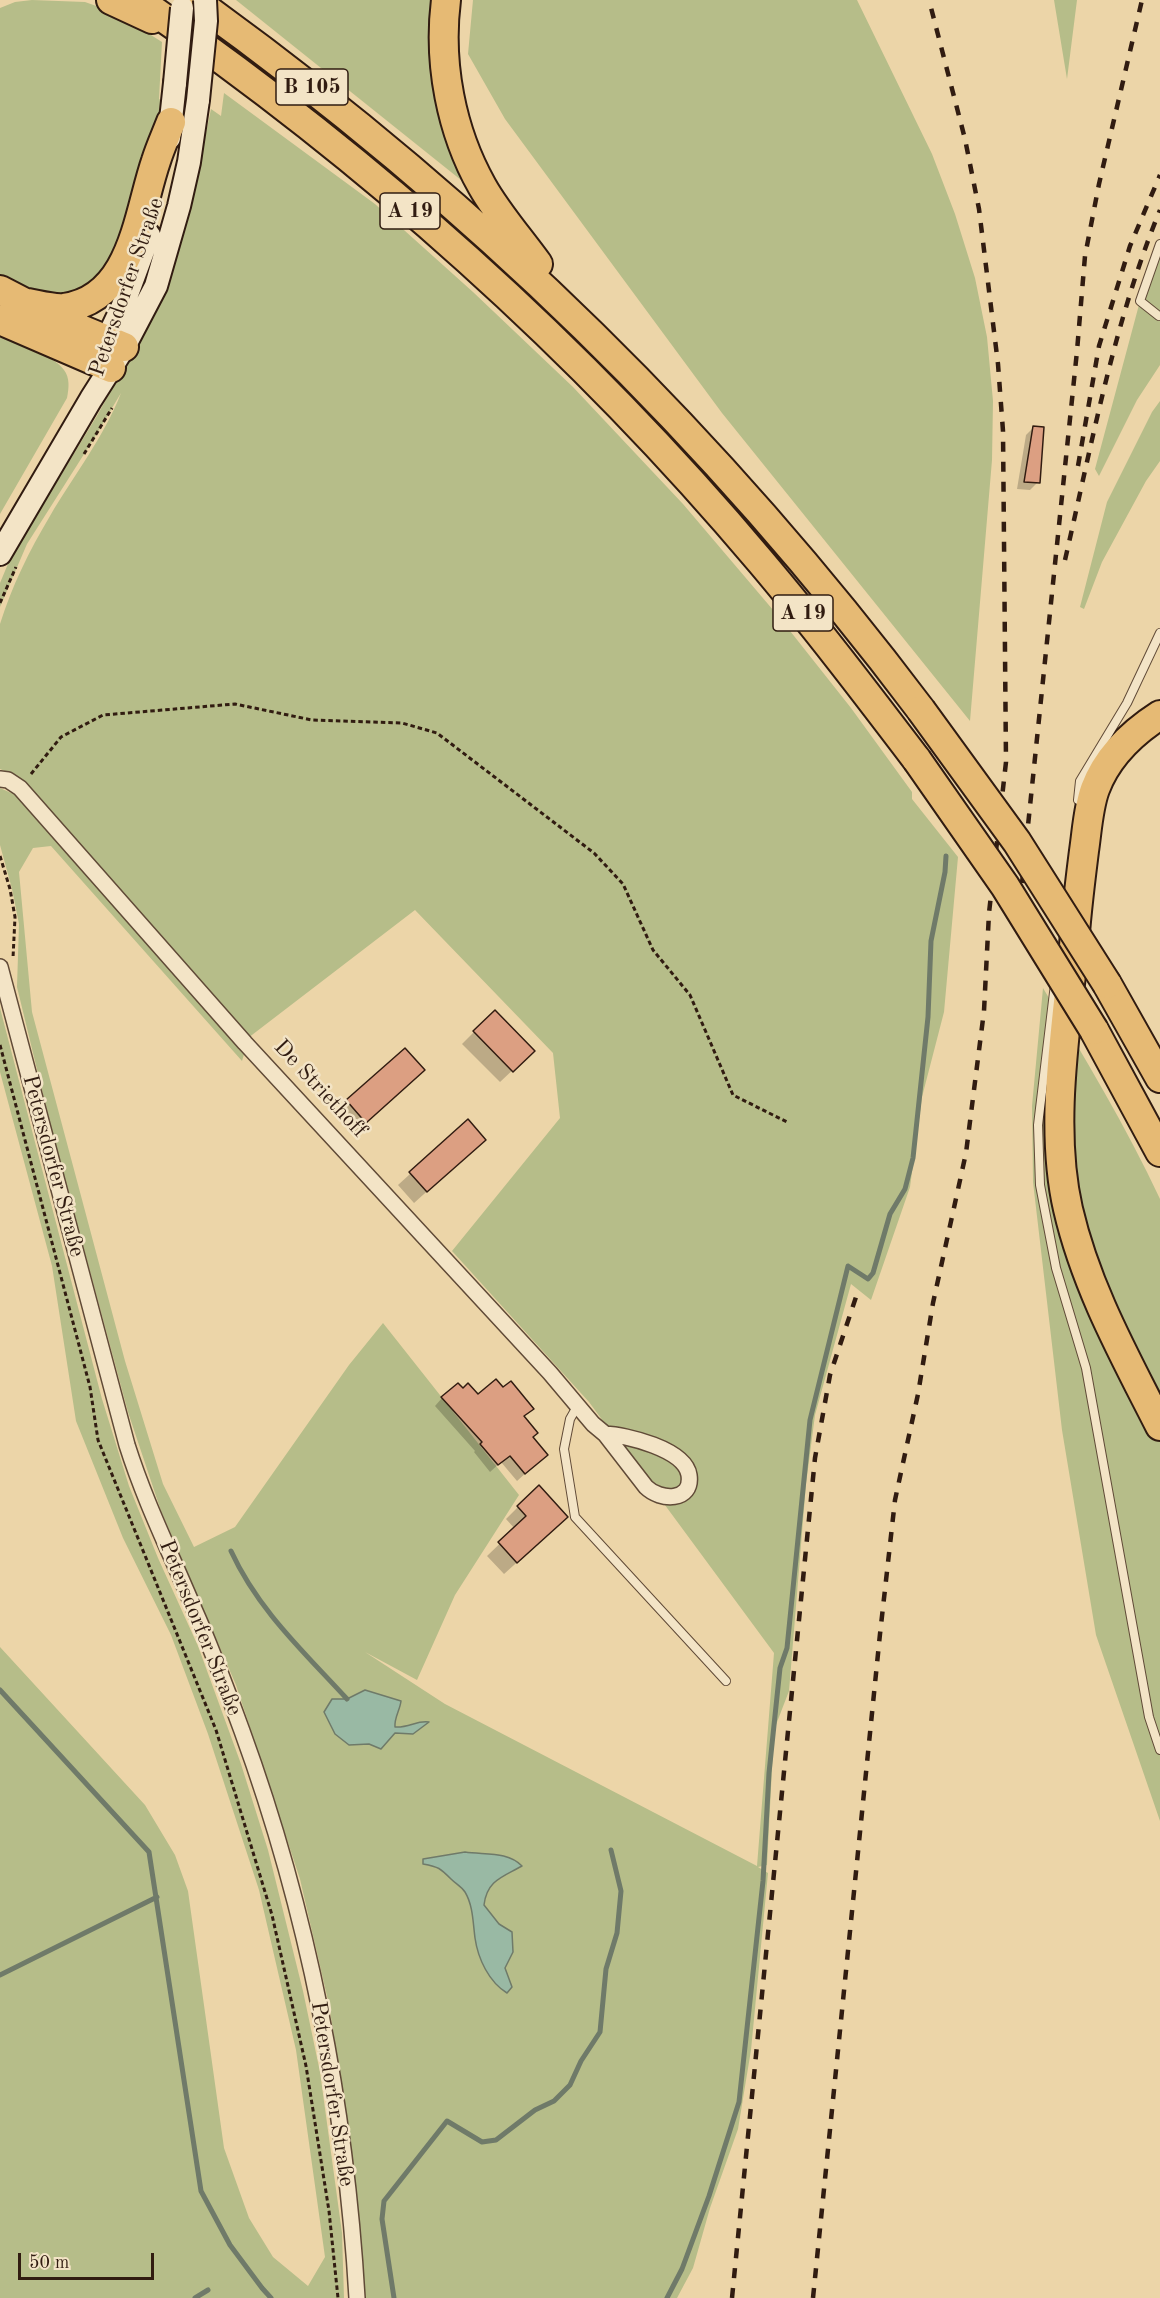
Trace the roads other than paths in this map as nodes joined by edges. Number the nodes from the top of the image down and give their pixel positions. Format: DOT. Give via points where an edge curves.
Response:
graph roads {
  1 [pos="111,0"];
  2 [pos="138,0"];
  3 [pos="181,0"];
  4 [pos="194,0"];
  5 [pos="205,0"];
  6 [pos="446,0"];
  7 [pos="192,38"];
  8 [pos="171,122"];
  9 [pos="1160,244"];
  10 [pos="0,290"];
  11 [pos="28,303"];
  12 [pos="1159,316"];
  13 [pos="576,317"];
  14 [pos="0,320"];
  15 [pos="110,354"];
  16 [pos="0,554"];
  17 [pos="1160,633"];
  18 [pos="1160,715"];
  19 [pos="0,779"];
  20 [pos="1077,805"];
  21 [pos="1066,900"];
  22 [pos="1062,935"];
  23 [pos="1059,959"];
  24 [pos="6,965"];
  25 [pos="1160,1078"];
  26 [pos="1160,1152"];
  27 [pos="578,1405"];
  28 [pos="1160,1426"];
  29 [pos="605,1434"];
  30 [pos="726,1681"];
  31 [pos="1160,1750"];
  32 [pos="357,2298"];
  1 -- 7 [label="highway, A 19"];
  2 -- 7 [label="highway, A 19"];
  3 -- 8 [label="street, Petersdorfer Straße, bridge"];
  4 -- 13 [label="highway, B 105" via="376,139"];
  5 -- 15 [label="street, Petersdorfer Straße, bridge" via="206,21 189,162 171,234 156,286"];
  6 -- 13 [label="highway" via="444,66 452,110 465,149 482,187"];
  7 -- 26 [label="highway, A 19, bridge" via="382,186 522,310 682,472 759,560 917,760 1005,886 1094,1030"];
  8 -- 11 [label="highway" via="131,247 116,278 85,302 63,308"];
  8 -- 15 [label="street, Petersdorfer Straße" via="161,188 148,238"];
  9 -- 12 [label="lane" via="1140,301"];
  10 -- 11 [label="highway"];
  11 -- 15 [label="highway"];
  13 -- 25 [label="highway, A 19, bridge" via="739,487 870,642 1017,842 1107,984"];
  14 -- 15 [label="highway"];
  15 -- 16 [label="street, Petersdorfer Straße" via="92,396"];
  17 -- 20 [label="lane" via="1127,703 1080,781"];
  18 -- 28 [label="highway" via="1138,729 1113,756 1095,788 1077,904 1060,1104 1067,1206 1080,1254 1101,1310"];
  19 -- 27 [label="street, De Striethoff" via="20,788 246,1043"];
  21 -- 22 [label="lane"];
  23 -- 31 [label="lane" via="1038,1125 1040,1185 1056,1268 1086,1368 1149,1717"];
  24 -- 32 [label="street, Petersdorfer Straße" via="133,1463 238,1721 289,1879 314,1984 343,2149"];
  27 -- 29 [label="street, De Striethoff"];
  27 -- 30 [label="lane" via="570,1419 564,1449 575,1517"];
  29 -- 29 [label="street, De Striethoff" via="653,1494 667,1498 680,1495 688,1486 689,1474 674,1455 621,1435"];
}
